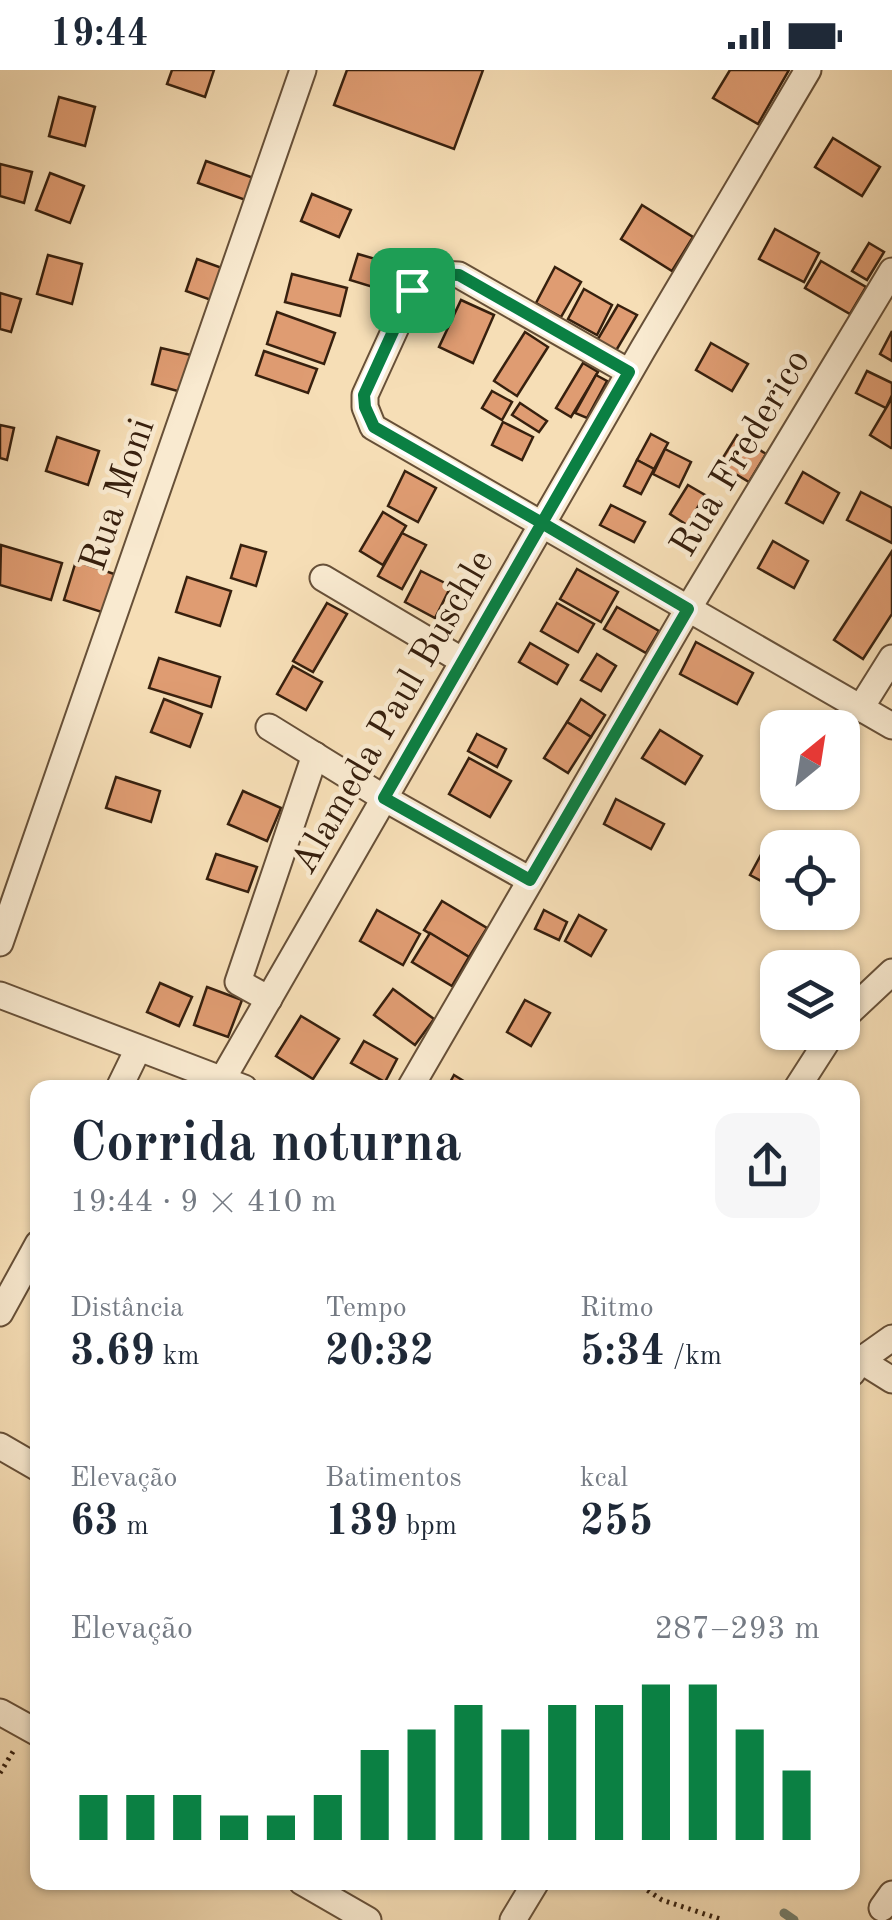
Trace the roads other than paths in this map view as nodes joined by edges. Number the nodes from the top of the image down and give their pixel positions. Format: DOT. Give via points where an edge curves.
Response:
graph roads {
  1 [pos="303,70"];
  2 [pos="808,70"];
  3 [pos="892,272"];
  4 [pos="629,372"];
  5 [pos="542,523"];
  6 [pos="323,578"];
  7 [pos="688,609"];
  8 [pos="892,658"];
  9 [pos="462,662"];
  10 [pos="860,710"];
  11 [pos="892,726"];
  12 [pos="269,727"];
  13 [pos="315,755"];
  14 [pos="384,798"];
  15 [pos="530,880"];
  16 [pos="0,944"];
  17 [pos="892,972"];
  18 [pos="0,995"];
  19 [pos="269,999"];
  20 [pos="860,1001"];
  21 [pos="138,1049"];
  22 [pos="821,1050"];
  23 [pos="122,1080"];
  24 [pos="222,1080"];
  25 [pos="235,1080"];
  26 [pos="415,1080"];
  27 [pos="802,1080"];
  28 [pos="30,1259"];
  29 [pos="0,1313"];
  30 [pos="892,1338"];
  31 [pos="860,1360"];
  32 [pos="860,1365"];
  33 [pos="892,1380"];
  34 [pos="0,1446"];
  35 [pos="30,1463"];
  36 [pos="0,1712"];
  37 [pos="30,1729"];
  38 [pos="316,1890"];
  39 [pos="531,1890"];
  40 [pos="368,1920"];
  41 [pos="513,1920"];
  1 -- 16 [label="street, Rua Moni"];
  2 -- 4 [label="street, Alameda Paul Buschle"];
  3 -- 7 [label="street, Rua Frederico"];
  4 -- 5 [label="street, Alameda Paul Buschle"];
  4 -- 5 [label="street" via="452,273 412,290 364,395 374,427"];
  5 -- 7 [label="street"];
  5 -- 9 [label="street, Alameda Paul Buschle"];
  6 -- 9 [label="street"];
  7 -- 10 [label="street"];
  7 -- 15 [label="street, Rua Frederico"];
  8 -- 10 [label="street"];
  9 -- 14 [label="street, Alameda Paul Buschle"];
  10 -- 11 [label="street"];
  12 -- 13 [label="street"];
  13 -- 14 [label="street"];
  13 -- 19 [label="street" via="238,982"];
  14 -- 15 [label="street"];
  14 -- 19 [label="street, Alameda Paul Buschle"];
  15 -- 26 [label="street, Rua Frederico"];
  17 -- 20 [label="street"];
  18 -- 21 [label="street"];
  19 -- 25 [label="street, Alameda Paul Buschle"];
  21 -- 23 [label="street"];
  21 -- 24 [label="street"];
  22 -- 27 [label="street"];
  28 -- 29 [label="street"];
  30 -- 31 [label="street"];
  32 -- 33 [label="street"];
  34 -- 35 [label="street"];
  36 -- 37 [label="street"];
  38 -- 40 [label="street"];
  39 -- 41 [label="street"];
}
